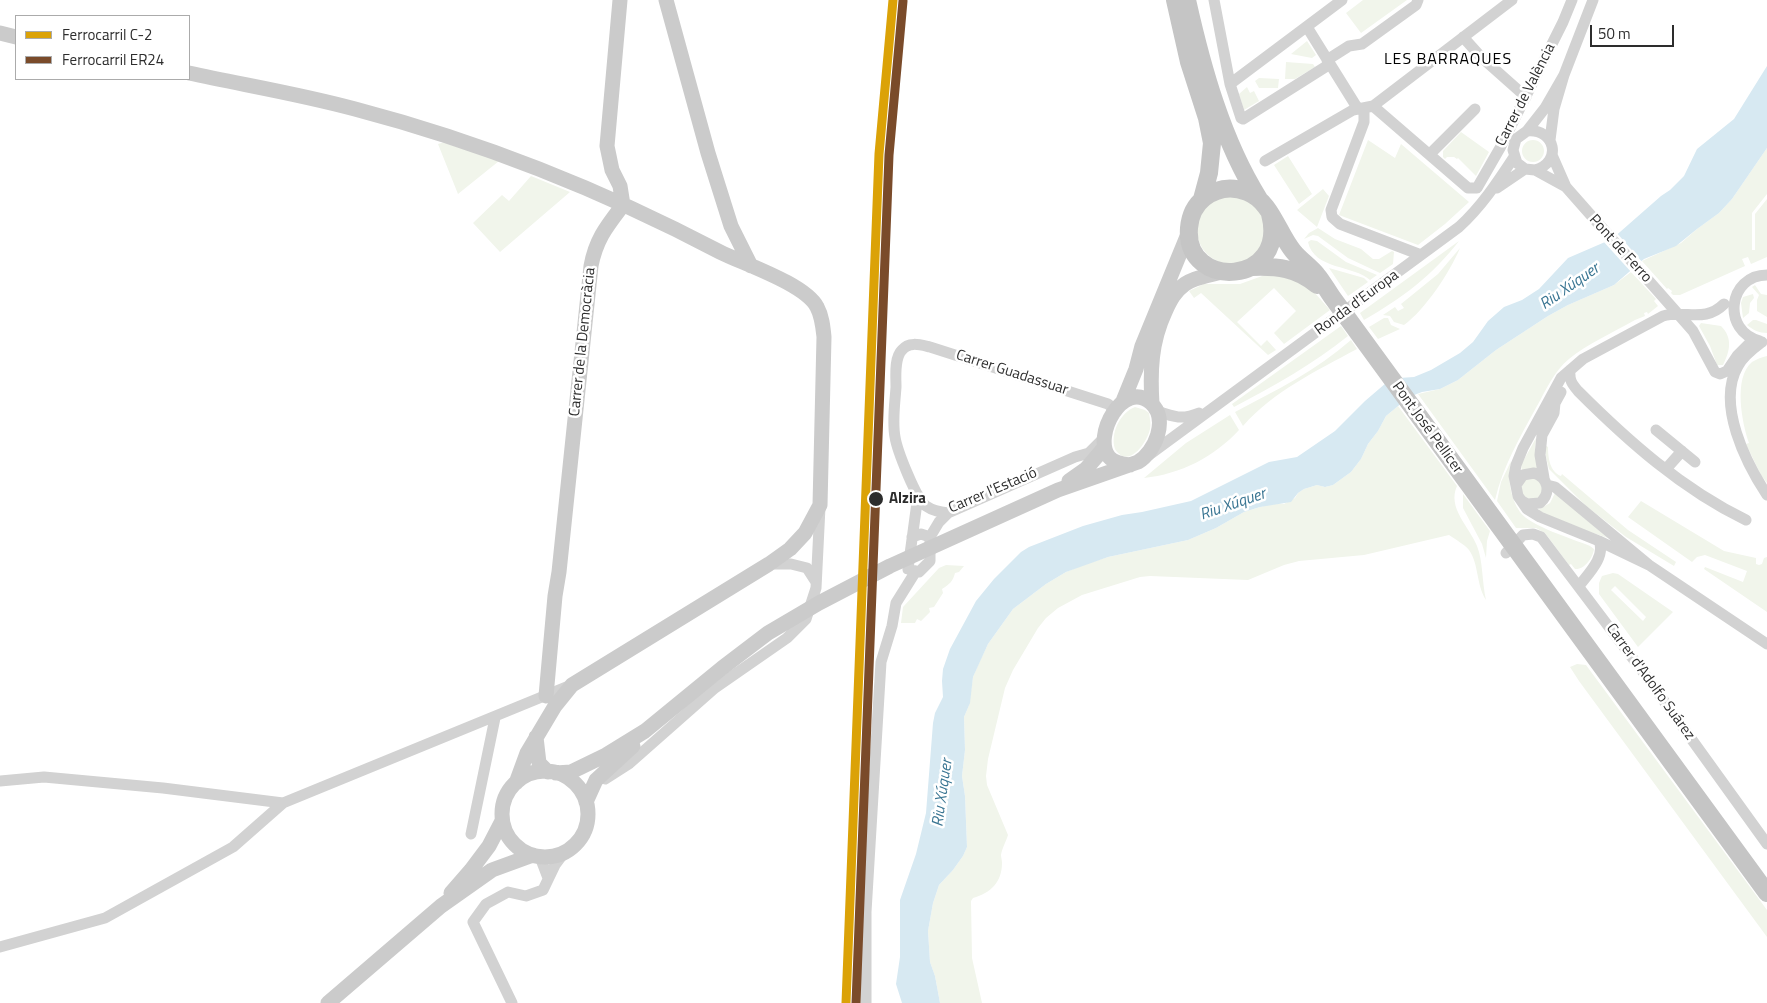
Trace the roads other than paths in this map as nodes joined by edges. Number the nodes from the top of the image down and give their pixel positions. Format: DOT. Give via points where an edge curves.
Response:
graph roads {
  1 [pos="620,0"];
  2 [pos="625,0"];
  3 [pos="666,0"];
  4 [pos="1175,0"];
  5 [pos="1189,0"];
  6 [pos="1214,0"];
  7 [pos="1342,0"];
  8 [pos="1418,0"];
  9 [pos="1512,0"];
  10 [pos="1572,0"];
  11 [pos="1593,0"];
  12 [pos="1306,27"];
  13 [pos="0,33"];
  14 [pos="15,37"];
  15 [pos="1463,37"];
  16 [pos="1329,62"];
  17 [pos="190,73"];
  18 [pos="1564,75"];
  19 [pos="1230,84"];
  20 [pos="1526,97"];
  21 [pos="1365,108"];
  22 [pos="1475,109"];
  23 [pos="1527,131"];
  24 [pos="1550,140"];
  25 [pos="1430,154"];
  26 [pos="1552,155"];
  27 [pos="1514,157"];
  28 [pos="1265,161"];
  29 [pos="1530,170"];
  30 [pos="1566,187"];
  31 [pos="1492,191"];
  32 [pos="1202,199"];
  33 [pos="1259,199"];
  34 [pos="625,206"];
  35 [pos="1270,214"];
  36 [pos="1188,234"];
  37 [pos="1421,255"];
  38 [pos="751,266"];
  39 [pos="1252,267"];
  40 [pos="1222,272"];
  41 [pos="1767,275"];
  42 [pos="1738,291"];
  43 [pos="1661,294"];
  44 [pos="1332,297"];
  45 [pos="1724,304"];
  46 [pos="1677,314"];
  47 [pos="1761,341"];
  48 [pos="908,345"];
  49 [pos="1569,373"];
  50 [pos="1118,405"];
  51 [pos="1592,405"];
  52 [pos="1215,407"];
  53 [pos="1155,408"];
  54 [pos="1554,413"];
  55 [pos="1656,430"];
  56 [pos="1104,443"];
  57 [pos="1682,451"];
  58 [pos="1146,458"];
  59 [pos="1695,462"];
  60 [pos="1130,465"];
  61 [pos="1666,469"];
  62 [pos="1546,482"];
  63 [pos="1516,485"];
  64 [pos="1058,490"];
  65 [pos="918,495"];
  66 [pos="1767,495"];
  67 [pos="1522,501"];
  68 [pos="820,505"];
  69 [pos="948,513"];
  70 [pos="1746,520"];
  71 [pos="912,537"];
  72 [pos="930,537"];
  73 [pos="1599,541"];
  74 [pos="1514,556"];
  75 [pos="1631,557"];
  76 [pos="769,564"];
  77 [pos="1595,564"];
  78 [pos="1649,565"];
  79 [pos="916,572"];
  80 [pos="816,582"];
  81 [pos="1579,586"];
  82 [pos="1767,644"];
  83 [pos="572,685"];
  84 [pos="551,694"];
  85 [pos="495,718"];
  86 [pos="645,731"];
  87 [pos="536,737"];
  88 [pos="552,772"];
  89 [pos="0,781"];
  90 [pos="516,782"];
  91 [pos="589,795"];
  92 [pos="284,803"];
  93 [pos="502,821"];
  94 [pos="471,834"];
  95 [pos="1767,844"];
  96 [pos="564,852"];
  97 [pos="537,856"];
  98 [pos="548,878"];
  99 [pos="1767,893"];
  100 [pos="440,906"];
  101 [pos="0,948"];
  102 [pos="328,1003"];
  103 [pos="512,1003"];
  104 [pos="866,1003"];
  1 -- 34 [label="street" via="607,146"];
  2 -- 34 [label="street" via="612,146 624,186"];
  3 -- 38 [label="street" via="730,226"];
  4 -- 32 [label="main road" via="1212,143 1210,173"];
  5 -- 33 [label="main road" via="1199,49 1226,133 1244,176"];
  6 -- 19 [label="street"];
  7 -- 12 [label="street"];
  8 -- 16 [label="street" via="1416,5 1362,44 1349,46"];
  9 -- 15 [label="street"];
  10 -- 20 [label="street, Carrer de València"];
  11 -- 18 [label="street"];
  12 -- 16 [label="street"];
  12 -- 19 [label="street"];
  13 -- 14 [label="street"];
  15 -- 20 [label="street"];
  15 -- 21 [label="street"];
  16 -- 19 [label="street" via="1244,119 1240,116"];
  16 -- 21 [label="street"];
  17 -- 34 [label="street" via="354,108 471,143"];
  18 -- 23 [label="street"];
  18 -- 24 [label="street" via="1554,109"];
  20 -- 25 [label="street, Carrer de València" via="1476,188 1468,188"];
  21 -- 25 [label="street"];
  21 -- 28 [label="street"];
  21 -- 37 [label="street" via="1364,122 1331,210 1332,217 1340,224"];
  22 -- 25 [label="street"];
  23 -- 24 [label="street" via="1540,132"];
  23 -- 27 [label="street" via="1514,143"];
  24 -- 26 [label="street"];
  26 -- 29 [label="street" via="1547,164"];
  26 -- 30 [label="street"];
  27 -- 29 [label="street" via="1517,163"];
  27 -- 31 [label="street"];
  29 -- 30 [label="street"];
  29 -- 31 [label="street"];
  30 -- 43 [label="street, Pont de Ferro"];
  31 -- 37 [label="street, Ronda d'Europa" via="1474,213"];
  32 -- 33 [label="main road" via="1213,192 1237,189"];
  32 -- 36 [label="main road" via="1189,221"];
  33 -- 35 [label="main road"];
  34 -- 38 [label="street"];
  34 -- 84 [label="street, Carrer de la Democràcia" via="600,250 569,573"];
  35 -- 39 [label="main road" via="1273,226 1270,244 1262,259"];
  35 -- 44 [label="main road" via="1293,251 1317,274"];
  36 -- 40 [label="main road" via="1199,258"];
  36 -- 50 [label="street" via="1142,346 1136,369"];
  37 -- 52 [label="street, Ronda d'Europa"];
  38 -- 68 [label="street" via="799,289 816,306 822,320"];
  39 -- 40 [label="main road" via="1232,273"];
  39 -- 44 [label="main road" via="1291,269"];
  40 -- 53 [label="street" via="1191,280 1170,300 1152,352 1150,380"];
  41 -- 42 [label="street" via="1752,278"];
  42 -- 45 [label="street"];
  42 -- 47 [label="street" via="1733,306 1736,322 1746,335"];
  43 -- 45 [label="street" via="1686,307 1705,309"];
  43 -- 46 [label="street, Pont de Ferro"];
  44 -- 74 [label="main road, Pont José Pellicer"];
  45 -- 46 [label="street" via="1708,314"];
  46 -- 47 [label="street, Pont de Ferro" via="1694,331 1717,373 1723,374 1737,356"];
  46 -- 49 [label="street" via="1663,316 1583,359"];
  47 -- 66 [label="street" via="1738,366 1730,402 1744,453"];
  48 -- 50 [label="street, Carrer Guadassuar" via="930,347"];
  48 -- 65 [label="street, Carrer l'Estació" via="900,351 896,363 894,436 900,458"];
  49 -- 51 [label="street" via="1571,383"];
  49 -- 54 [label="street" via="1555,403"];
  49 -- 63 [label="street" via="1561,378 1516,464"];
  50 -- 53 [label="street" via="1131,398 1140,398"];
  50 -- 56 [label="street"];
  51 -- 54 [label="street" via="1574,395 1569,396"];
  51 -- 61 [label="street"];
  52 -- 53 [label="street" via="1187,418 1172,417"];
  52 -- 58 [label="street"];
  53 -- 58 [label="street" via="1158,434"];
  54 -- 62 [label="street" via="1542,435 1540,455"];
  55 -- 57 [label="street"];
  56 -- 60 [label="street" via="1109,457"];
  56 -- 64 [label="street" via="1086,469"];
  56 -- 69 [label="street, Carrer l'Estació" via="1090,453 1066,460"];
  57 -- 59 [label="street"];
  57 -- 61 [label="street"];
  58 -- 60 [label="street"];
  60 -- 64 [label="street"];
  61 -- 70 [label="street" via="1694,491"];
  62 -- 63 [label="street" via="1529,473"];
  62 -- 67 [label="street" via="1546,496 1540,503"];
  62 -- 78 [label="street"];
  63 -- 67 [label="street"];
  64 -- 86 [label="street" via="890,566 819,603 768,633"];
  65 -- 69 [label="street, Carrer l'Estació" via="925,506"];
  65 -- 71 [label="street"];
  67 -- 73 [label="street" via="1527,509 1540,517"];
  68 -- 76 [label="street" via="805,533"];
  68 -- 80 [label="street"];
  69 -- 72 [label="street"];
  71 -- 72 [label="street" via="921,534"];
  71 -- 79 [label="street" via="908,569"];
  72 -- 79 [label="street" via="930,561"];
  73 -- 75 [label="street"];
  73 -- 77 [label="street" via="1600,554"];
  74 -- 81 [label="street, Carrer d'Adolfo Suárez" via="1523,535 1541,537"];
  74 -- 99 [label="main road, Pont José Pellicer"];
  75 -- 77 [label="street" via="1607,558"];
  75 -- 78 [label="street"];
  76 -- 80 [label="street" via="807,568"];
  76 -- 83 [label="street"];
  77 -- 81 [label="street"];
  78 -- 82 [label="street"];
  79 -- 104 [label="street" via="896,603 880,662 866,912"];
  80 -- 91 [label="street" via="806,618 787,638 715,688"];
  81 -- 95 [label="street, Carrer d'Adolfo Suárez"];
  83 -- 84 [label="street"];
  83 -- 87 [label="street"];
  84 -- 85 [label="street"];
  85 -- 92 [label="street"];
  85 -- 94 [label="street"];
  86 -- 88 [label="street" via="571,772"];
  86 -- 91 [label="street" via="632,748 602,773"];
  87 -- 88 [label="street" via="539,763"];
  87 -- 90 [label="street" via="526,752"];
  88 -- 90 [label="street" via="531,774"];
  88 -- 91 [label="street" via="572,781"];
  89 -- 92 [label="street" via="44,777"];
  90 -- 93 [label="street" via="506,796"];
  91 -- 96 [label="street" via="586,827 578,842"];
  92 -- 101 [label="street" via="233,847 105,918"];
  93 -- 97 [label="street" via="512,842"];
  93 -- 100 [label="street" via="490,846"];
  96 -- 97 [label="street" via="549,857"];
  96 -- 98 [label="street"];
  97 -- 98 [label="street"];
  97 -- 100 [label="street" via="492,870"];
  98 -- 103 [label="street" via="543,890 526,896 508,892 486,904 473,922"];
  100 -- 102 [label="street"];
}
